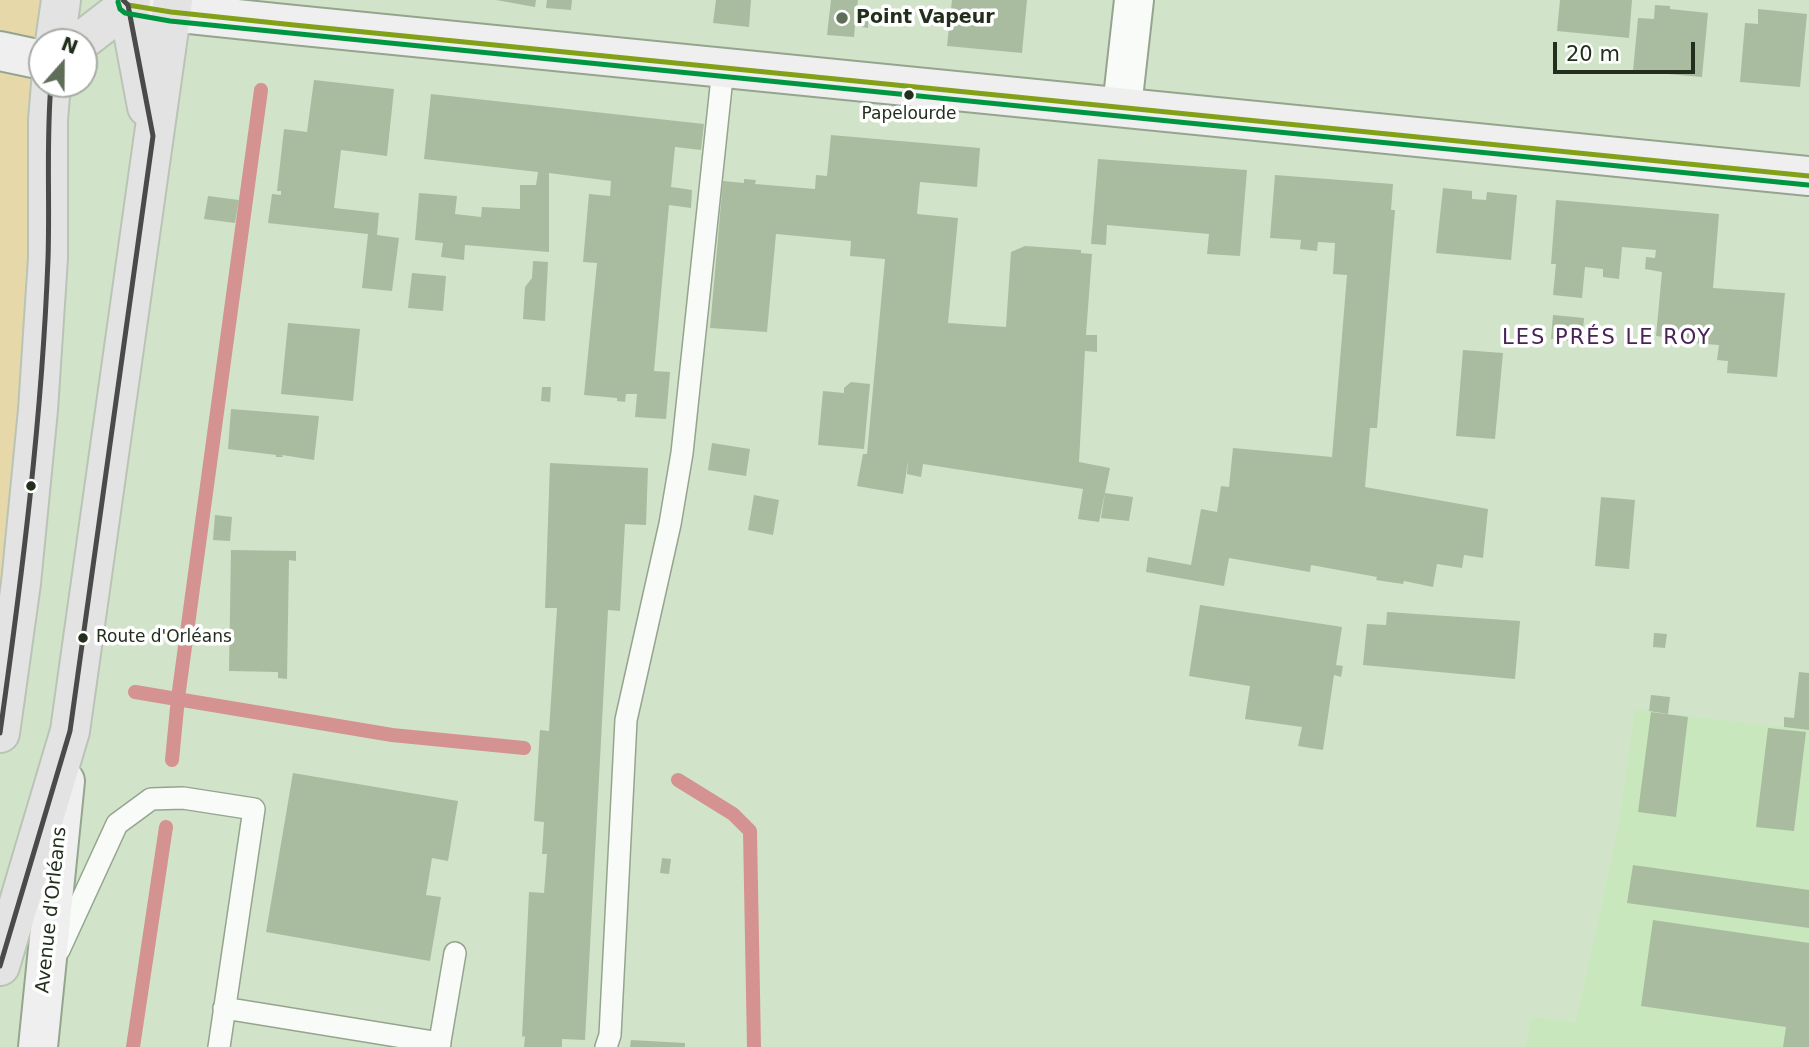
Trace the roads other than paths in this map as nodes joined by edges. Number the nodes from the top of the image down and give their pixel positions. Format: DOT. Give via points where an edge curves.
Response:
graph roads {
  1 [pos="61,0"];
  2 [pos="1134,0"];
  3 [pos="127,1"];
  4 [pos="172,6"];
  5 [pos="57,28"];
  6 [pos="96,28"];
  7 [pos="0,51"];
  8 [pos="28,57"];
  9 [pos="723,68"];
  10 [pos="50,98"];
  11 [pos="1122,107"];
  12 [pos="153,136"];
  13 [pos="1809,176"];
  14 [pos="70,731"];
  15 [pos="0,738"];
  16 [pos="455,953"];
  17 [pos="0,966"];
  18 [pos="45,981"];
  19 [pos="224,1008"];
  20 [pos="440,1045"];
  21 [pos="38,1047"];
  22 [pos="219,1047"];
  23 [pos="606,1047"];
  1 -- 5 [label="main road"];
  2 -- 11 [label="street"];
  3 -- 4 [label="main road"];
  3 -- 6 [label="main road"];
  3 -- 12 [label="main road"];
  4 -- 9 [label="main road"];
  4 -- 12 [label="main road"];
  7 -- 8 [label="main road"];
  9 -- 11 [label="main road"];
  9 -- 23 [label="lane" via="680,465 626,720"];
  10 -- 15 [label="main road" via="48,258 38,410"];
  11 -- 13 [label="main road"];
  12 -- 14 [label="main road"];
  14 -- 17 [label="main road"];
  14 -- 18 [label="main road, Avenue d'Orléans"];
  16 -- 20 [label="lane"];
  18 -- 19 [label="lane" via="117,824 151,799 254,809"];
  18 -- 21 [label="main road, Avenue d'Orléans"];
  19 -- 20 [label="lane"];
  19 -- 22 [label="lane"];
}
